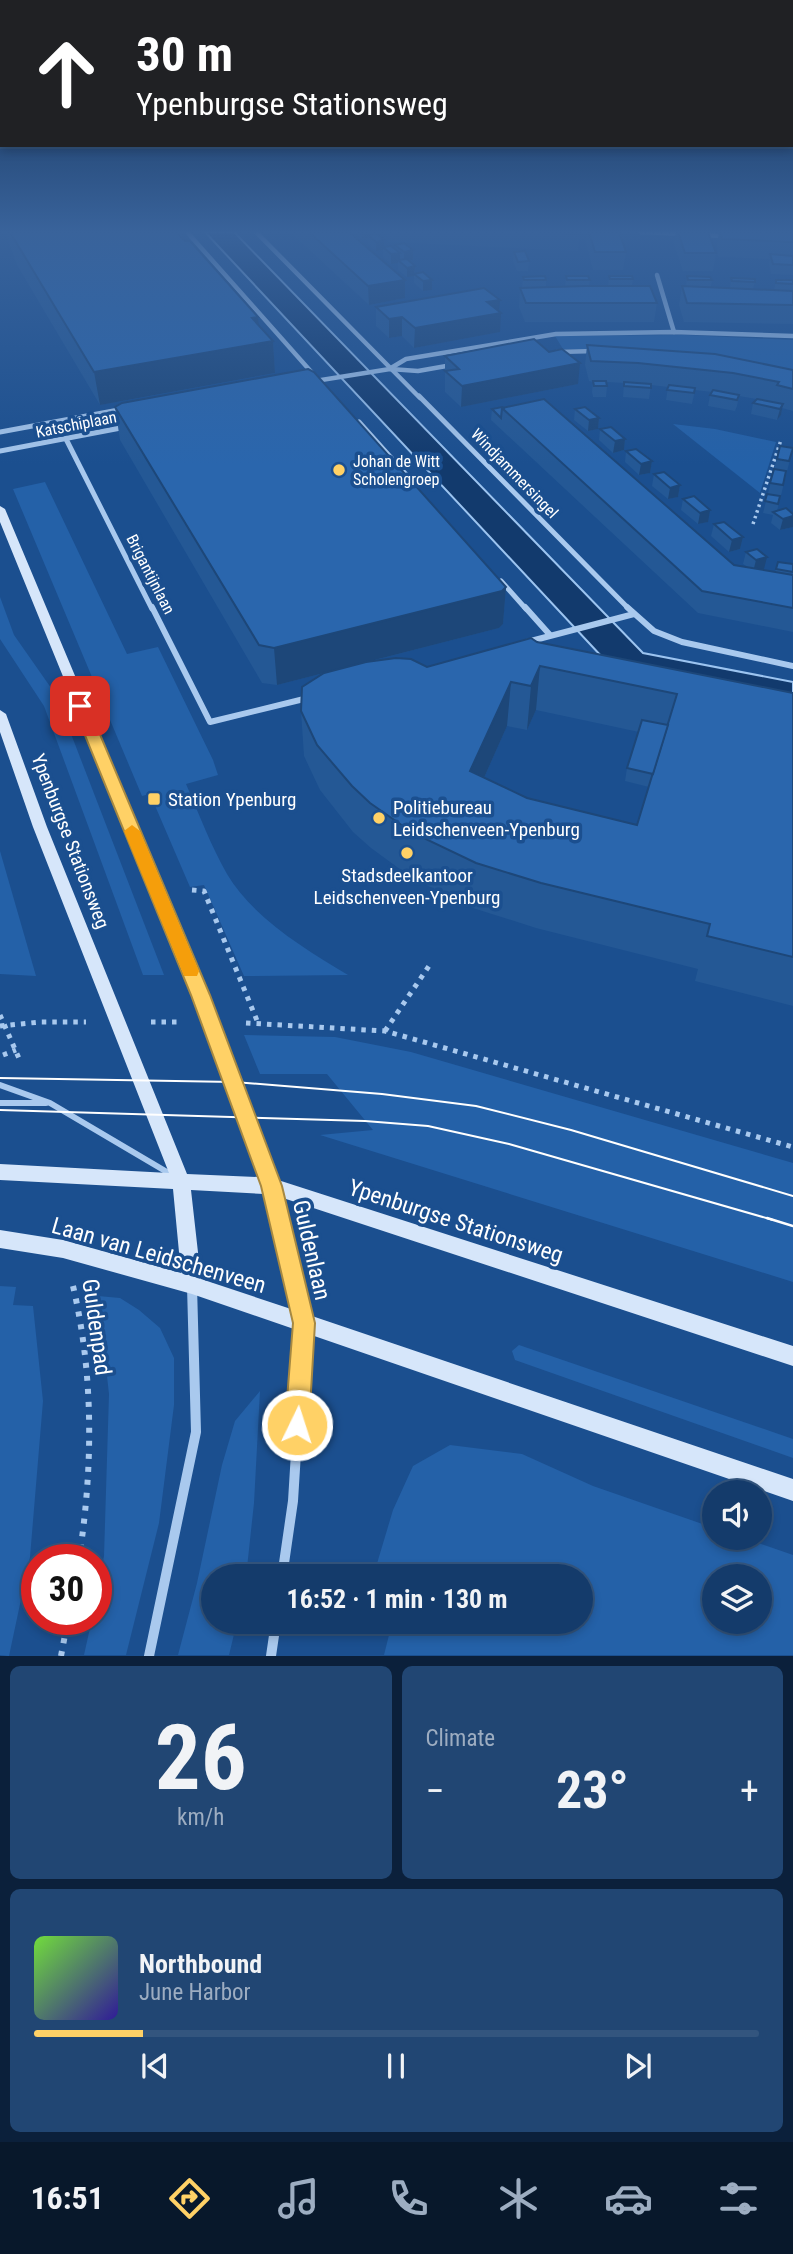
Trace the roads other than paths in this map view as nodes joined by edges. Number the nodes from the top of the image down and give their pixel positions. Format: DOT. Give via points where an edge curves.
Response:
graph roads {
  1 [pos="255,309"];
  2 [pos="332,309"];
  3 [pos="667,309"];
  4 [pos="674,332"];
  5 [pos="793,336"];
  6 [pos="522,338"];
  7 [pos="524,345"];
  8 [pos="602,351"];
  9 [pos="551,352"];
  10 [pos="464,363"];
  11 [pos="390,369"];
  12 [pos="306,380"];
  13 [pos="319,381"];
  14 [pos="311,387"];
  15 [pos="328,390"];
  16 [pos="134,407"];
  17 [pos="354,417"];
  18 [pos="133,426"];
  19 [pos="0,432"];
  20 [pos="66,439"];
  21 [pos="0,452"];
  22 [pos="416,486"];
  23 [pos="0,509"];
  24 [pos="496,576"];
  25 [pos="634,614"];
  26 [pos="550,635"];
  27 [pos="513,646"];
  28 [pos="793,666"];
  29 [pos="317,696"];
  30 [pos="0,714"];
  31 [pos="0,1085"];
  32 [pos="0,1103"];
  33 [pos="50,1103"];
  34 [pos="0,1172"];
  35 [pos="181,1181"];
  36 [pos="271,1186"];
  37 [pos="0,1239"];
  38 [pos="192,1285"];
  39 [pos="304,1323"];
  40 [pos="793,1356"];
  41 [pos="793,1490"];
  42 [pos="284,1564"];
  43 [pos="274,1634"];
  44 [pos="149,1656"];
  45 [pos="271,1656"];
  1 -- 13 [label="street"];
  2 -- 11 [label="street, Windjammersingel"];
  3 -- 4 [label="street"];
  4 -- 5 [label="street"];
  4 -- 6 [label="street"];
  6 -- 7 [label="street"];
  6 -- 11 [label="street" via="406,359"];
  8 -- 9 [label="street"];
  10 -- 11 [label="street" via="418,371"];
  11 -- 13 [label="street"];
  11 -- 25 [label="street, Windjammersingel"];
  12 -- 13 [label="street"];
  13 -- 14 [label="street"];
  13 -- 15 [label="street"];
  16 -- 19 [label="street, Katschiplaan"];
  17 -- 22 [label="street"];
  18 -- 20 [label="street, Katschiplaan"];
  20 -- 21 [label="street, Katschiplaan"];
  20 -- 29 [label="street, Brigantijnlaan" via="210,722"];
  23 -- 36 [label="main road" via="210,1023"];
  24 -- 26 [label="street"];
  25 -- 26 [label="street"];
  25 -- 28 [label="street, Windjammersingel" via="654,631 682,642"];
  26 -- 27 [label="street"];
  30 -- 35 [label="main road, Ypenburgse Stationsweg" via="45,840"];
  31 -- 33 [label="lane"];
  32 -- 33 [label="lane"];
  33 -- 35 [label="lane"];
  34 -- 35 [label="main road"];
  35 -- 36 [label="main road"];
  35 -- 38 [label="main road, Ypenburgse Stationsweg"];
  36 -- 39 [label="main road, Guldenlaan"];
  36 -- 40 [label="main road, Ypenburgse Stationsweg"];
  37 -- 38 [label="main road, Laan van Leidschenveen" via="64,1249"];
  38 -- 39 [label="main road, Laan van Leidschenveen"];
  38 -- 44 [label="street" via="196,1432"];
  39 -- 41 [label="main road"];
  39 -- 42 [label="street, Guldenlaan" via="293,1501"];
  43 -- 45 [label="street"];
}
